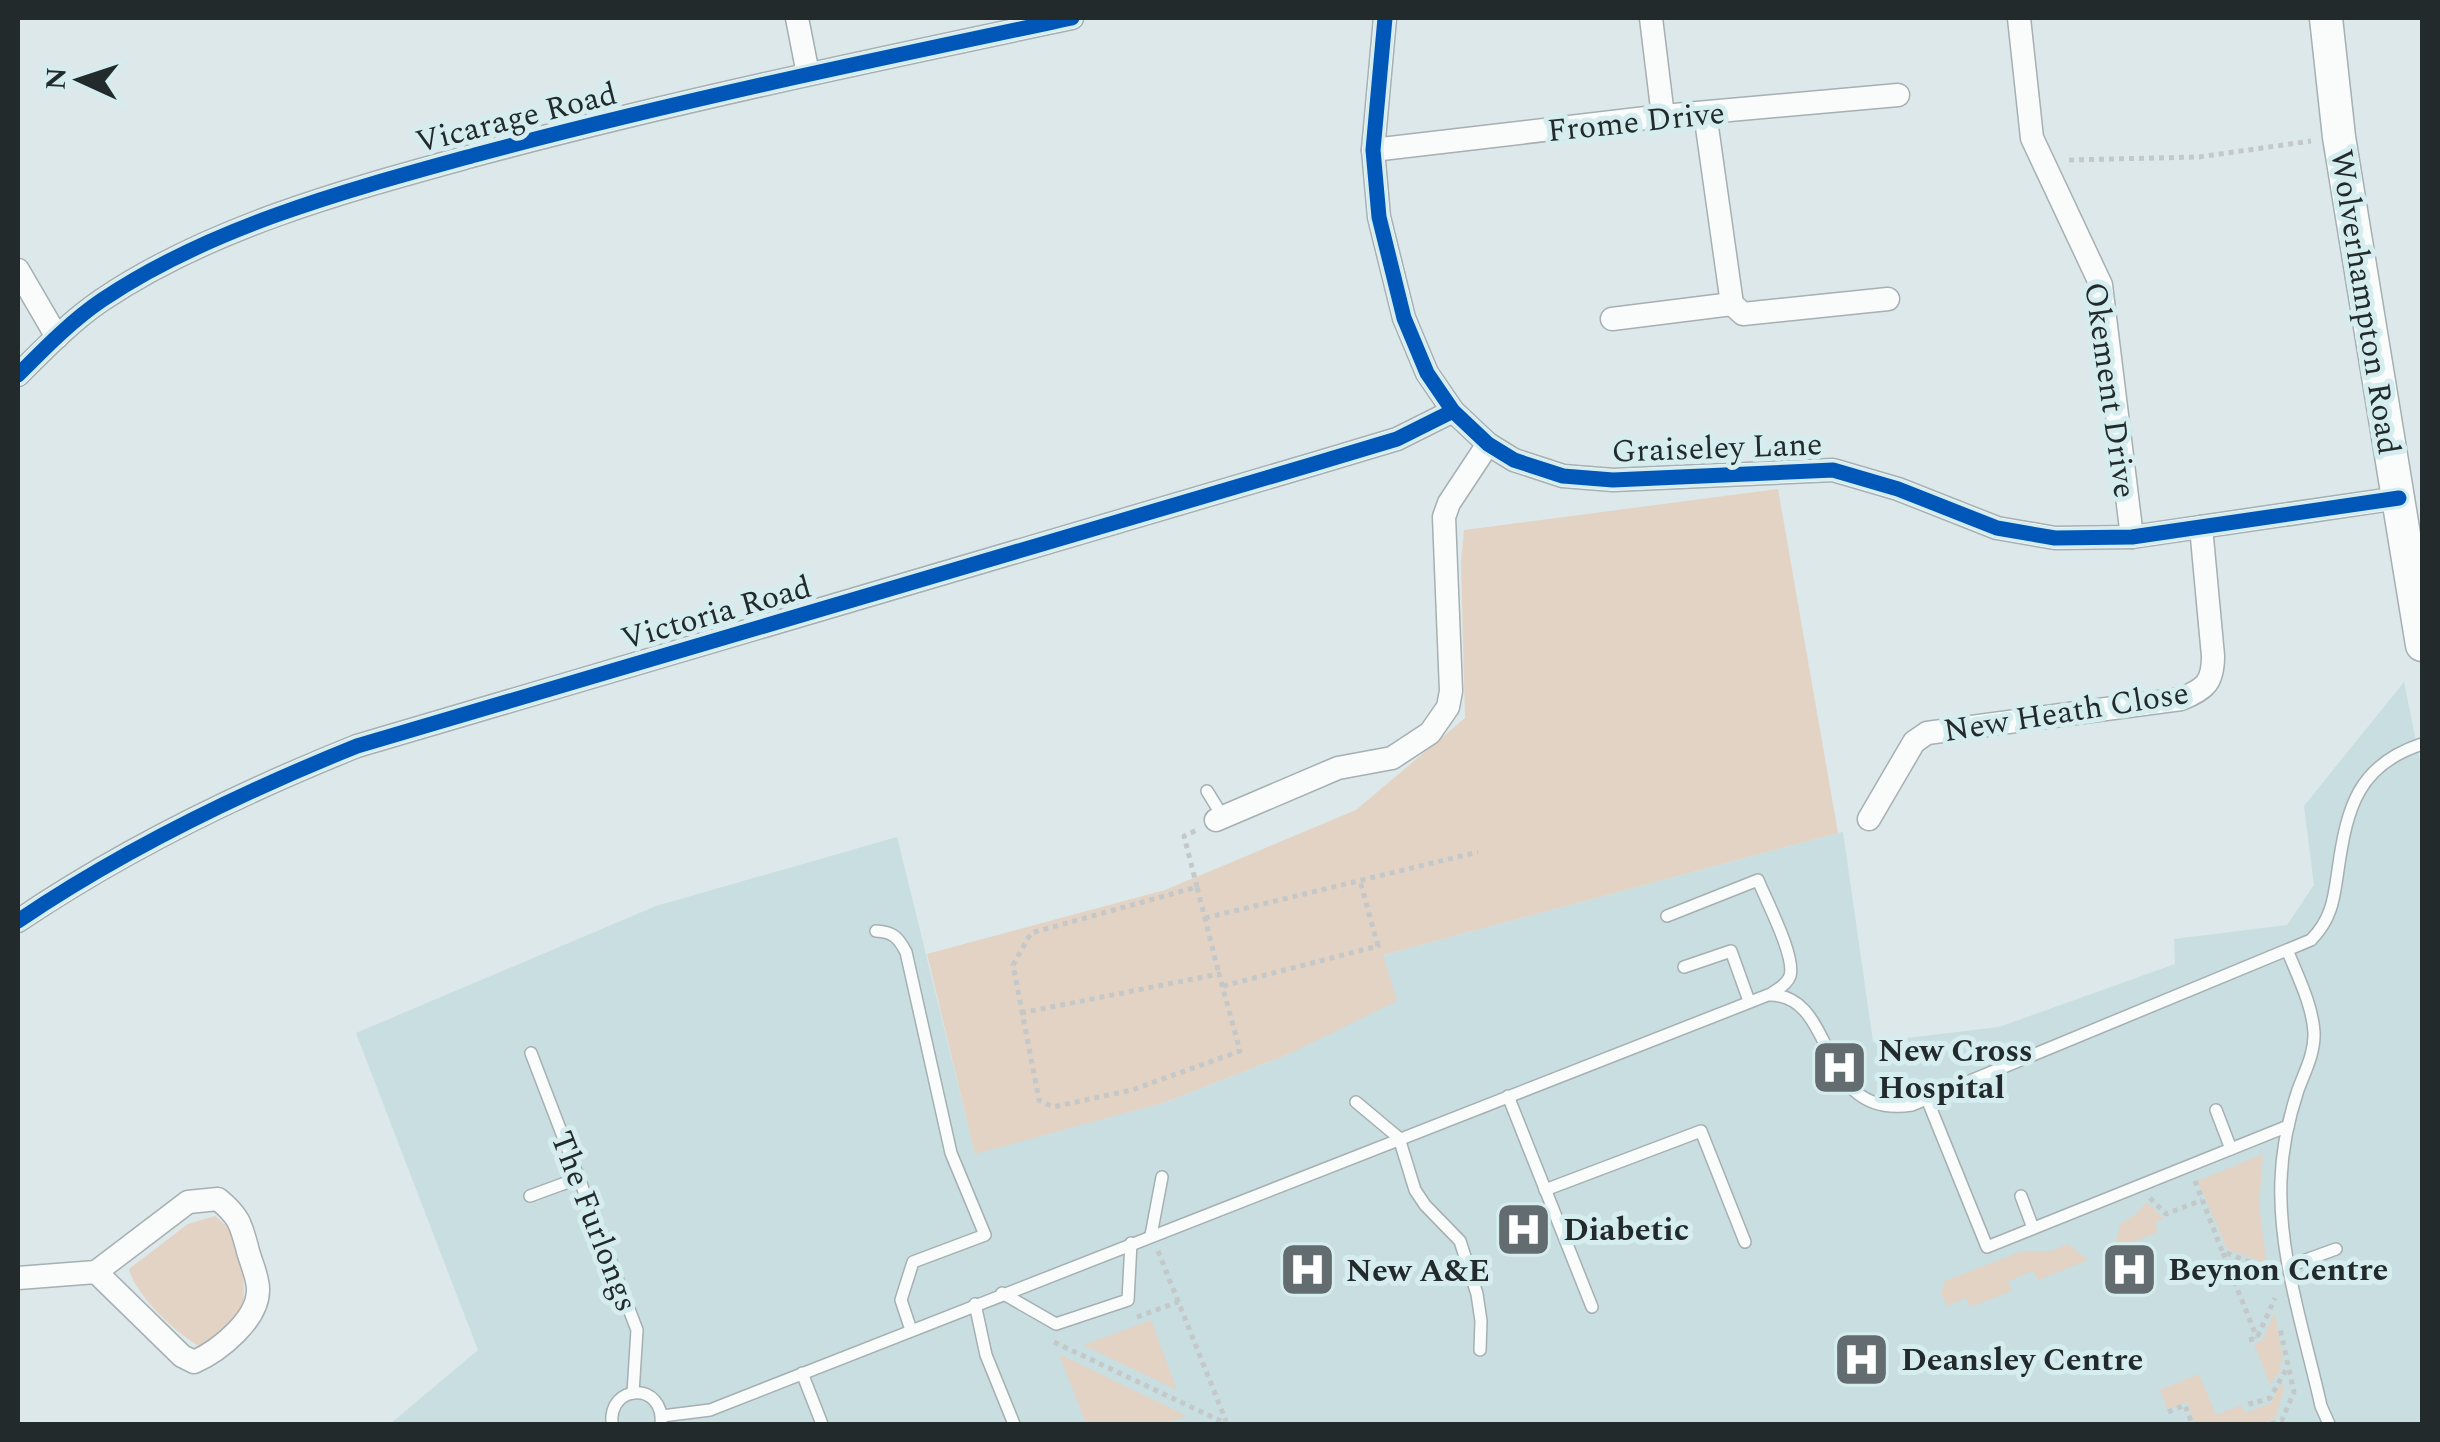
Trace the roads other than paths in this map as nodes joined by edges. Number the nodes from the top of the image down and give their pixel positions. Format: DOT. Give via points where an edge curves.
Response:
graph roads {
  1 [pos="797,18"];
  2 [pos="1072,18"];
  3 [pos="1385,18"];
  4 [pos="1651,18"];
  5 [pos="2019,18"];
  6 [pos="2326,18"];
  7 [pos="808,74"];
  8 [pos="1898,95"];
  9 [pos="1705,113"];
  10 [pos="1663,116"];
  11 [pos="1374,150"];
  12 [pos="18,270"];
  13 [pos="1888,300"];
  14 [pos="1732,304"];
  15 [pos="1612,319"];
  16 [pos="57,336"];
  17 [pos="18,375"];
  18 [pos="1453,410"];
  19 [pos="1488,444"];
  20 [pos="2398,498"];
  21 [pos="2201,527"];
  22 [pos="2132,537"];
  23 [pos="2422,645"];
  24 [pos="2422,744"];
  25 [pos="1207,791"];
  26 [pos="1219,819"];
  27 [pos="1869,819"];
  28 [pos="1667,916"];
  29 [pos="18,920"];
  30 [pos="876,932"];
  31 [pos="2288,952"];
  32 [pos="1684,967"];
  33 [pos="1768,995"];
  34 [pos="1749,1001"];
  35 [pos="531,1053"];
  36 [pos="1508,1096"];
  37 [pos="1927,1100"];
  38 [pos="1356,1102"];
  39 [pos="2216,1110"];
  40 [pos="2288,1126"];
  41 [pos="1399,1138"];
  42 [pos="2231,1149"];
  43 [pos="1162,1177"];
  44 [pos="579,1178"];
  45 [pos="1545,1190"];
  46 [pos="530,1196"];
  47 [pos="2021,1196"];
  48 [pos="2033,1228"];
  49 [pos="1151,1235"];
  50 [pos="1745,1242"];
  51 [pos="1131,1243"];
  52 [pos="2336,1249"];
  53 [pos="2290,1266"];
  54 [pos="96,1272"];
  55 [pos="18,1278"];
  56 [pos="1002,1294"];
  57 [pos="975,1304"];
  58 [pos="1592,1307"];
  59 [pos="912,1330"];
  60 [pos="1480,1350"];
  61 [pos="802,1373"];
  62 [pos="634,1393"];
  63 [pos="662,1420"];
  64 [pos="612,1424"];
  65 [pos="822,1424"];
  66 [pos="1014,1424"];
  67 [pos="2329,1424"];
  1 -- 7 [label="street"];
  2 -- 7 [label="street, Vicarage Road"];
  3 -- 11 [label="street, Graiseley Lane"];
  4 -- 10 [label="street"];
  5 -- 22 [label="street, Okement Drive" via="2032,138 2101,285"];
  6 -- 20 [label="street, Wolverhampton Road"];
  7 -- 16 [label="street, Vicarage Road" via="328,197 151,271"];
  8 -- 9 [label="street, Frome Drive"];
  9 -- 10 [label="street, Frome Drive"];
  9 -- 14 [label="street"];
  10 -- 11 [label="street, Frome Drive"];
  11 -- 18 [label="street, Graiseley Lane" via="1380,217 1404,318 1427,373"];
  12 -- 16 [label="street"];
  13 -- 14 [label="street" via="1743,314"];
  14 -- 15 [label="street"];
  16 -- 17 [label="street, Vicarage Road"];
  18 -- 19 [label="street, Graiseley Lane"];
  18 -- 29 [label="street, Victoria Road" via="1397,439 1317,464 358,746 236,798"];
  19 -- 22 [label="street, Graiseley Lane" via="1564,476 1613,480 1833,470 1997,528 2055,538"];
  19 -- 26 [label="street" via="1444,517 1452,691 1430,733 1392,758 1338,768"];
  20 -- 21 [label="street, Graiseley Lane"];
  20 -- 23 [label="street, Wolverhampton Road"];
  21 -- 22 [label="street, Graiseley Lane"];
  21 -- 27 [label="street, New Heath Close" via="2214,656 2204,690 2180,699 1926,733 1914,742"];
  24 -- 31 [label="lane" via="2397,752 2364,782 2344,834 2333,907 2311,940"];
  25 -- 26 [label="lane"];
  28 -- 33 [label="lane" via="1758,880 1791,975"];
  30 -- 59 [label="lane" via="898,937 906,952 951,1153 985,1234 913,1262 901,1300"];
  31 -- 37 [label="lane"];
  31 -- 40 [label="lane" via="2314,1034"];
  32 -- 34 [label="lane" via="1731,950"];
  33 -- 34 [label="lane"];
  33 -- 37 [label="lane" via="1784,994 1808,1011 1836,1068 1858,1095 1896,1108"];
  34 -- 36 [label="lane"];
  35 -- 44 [label="lane, The Furlongs"];
  36 -- 41 [label="lane"];
  36 -- 45 [label="lane"];
  37 -- 48 [label="lane" via="1986,1247"];
  38 -- 41 [label="lane"];
  39 -- 42 [label="lane"];
  40 -- 42 [label="lane"];
  40 -- 53 [label="lane" via="2281,1182"];
  41 -- 49 [label="lane"];
  41 -- 60 [label="lane" via="1424,1205 1460,1241 1469,1263"];
  42 -- 48 [label="lane"];
  43 -- 49 [label="lane"];
  44 -- 46 [label="lane"];
  44 -- 62 [label="lane, The Furlongs" via="637,1330"];
  45 -- 50 [label="lane" via="1701,1131"];
  45 -- 58 [label="lane"];
  47 -- 48 [label="lane"];
  49 -- 51 [label="lane"];
  51 -- 56 [label="lane"];
  51 -- 56 [label="lane" via="1128,1300 1056,1324"];
  52 -- 53 [label="lane"];
  53 -- 67 [label="lane"];
  54 -- 54 [label="street" via="188,1202 218,1199 238,1216 258,1287 256,1303 250,1316 194,1362"];
  54 -- 55 [label="street"];
  56 -- 57 [label="lane"];
  57 -- 59 [label="lane"];
  57 -- 66 [label="lane" via="986,1355"];
  59 -- 61 [label="lane"];
  61 -- 63 [label="lane" via="710,1410"];
  61 -- 65 [label="lane"];
  62 -- 63 [label="lane" via="654,1400"];
  62 -- 64 [label="lane" via="616,1403"];
}
